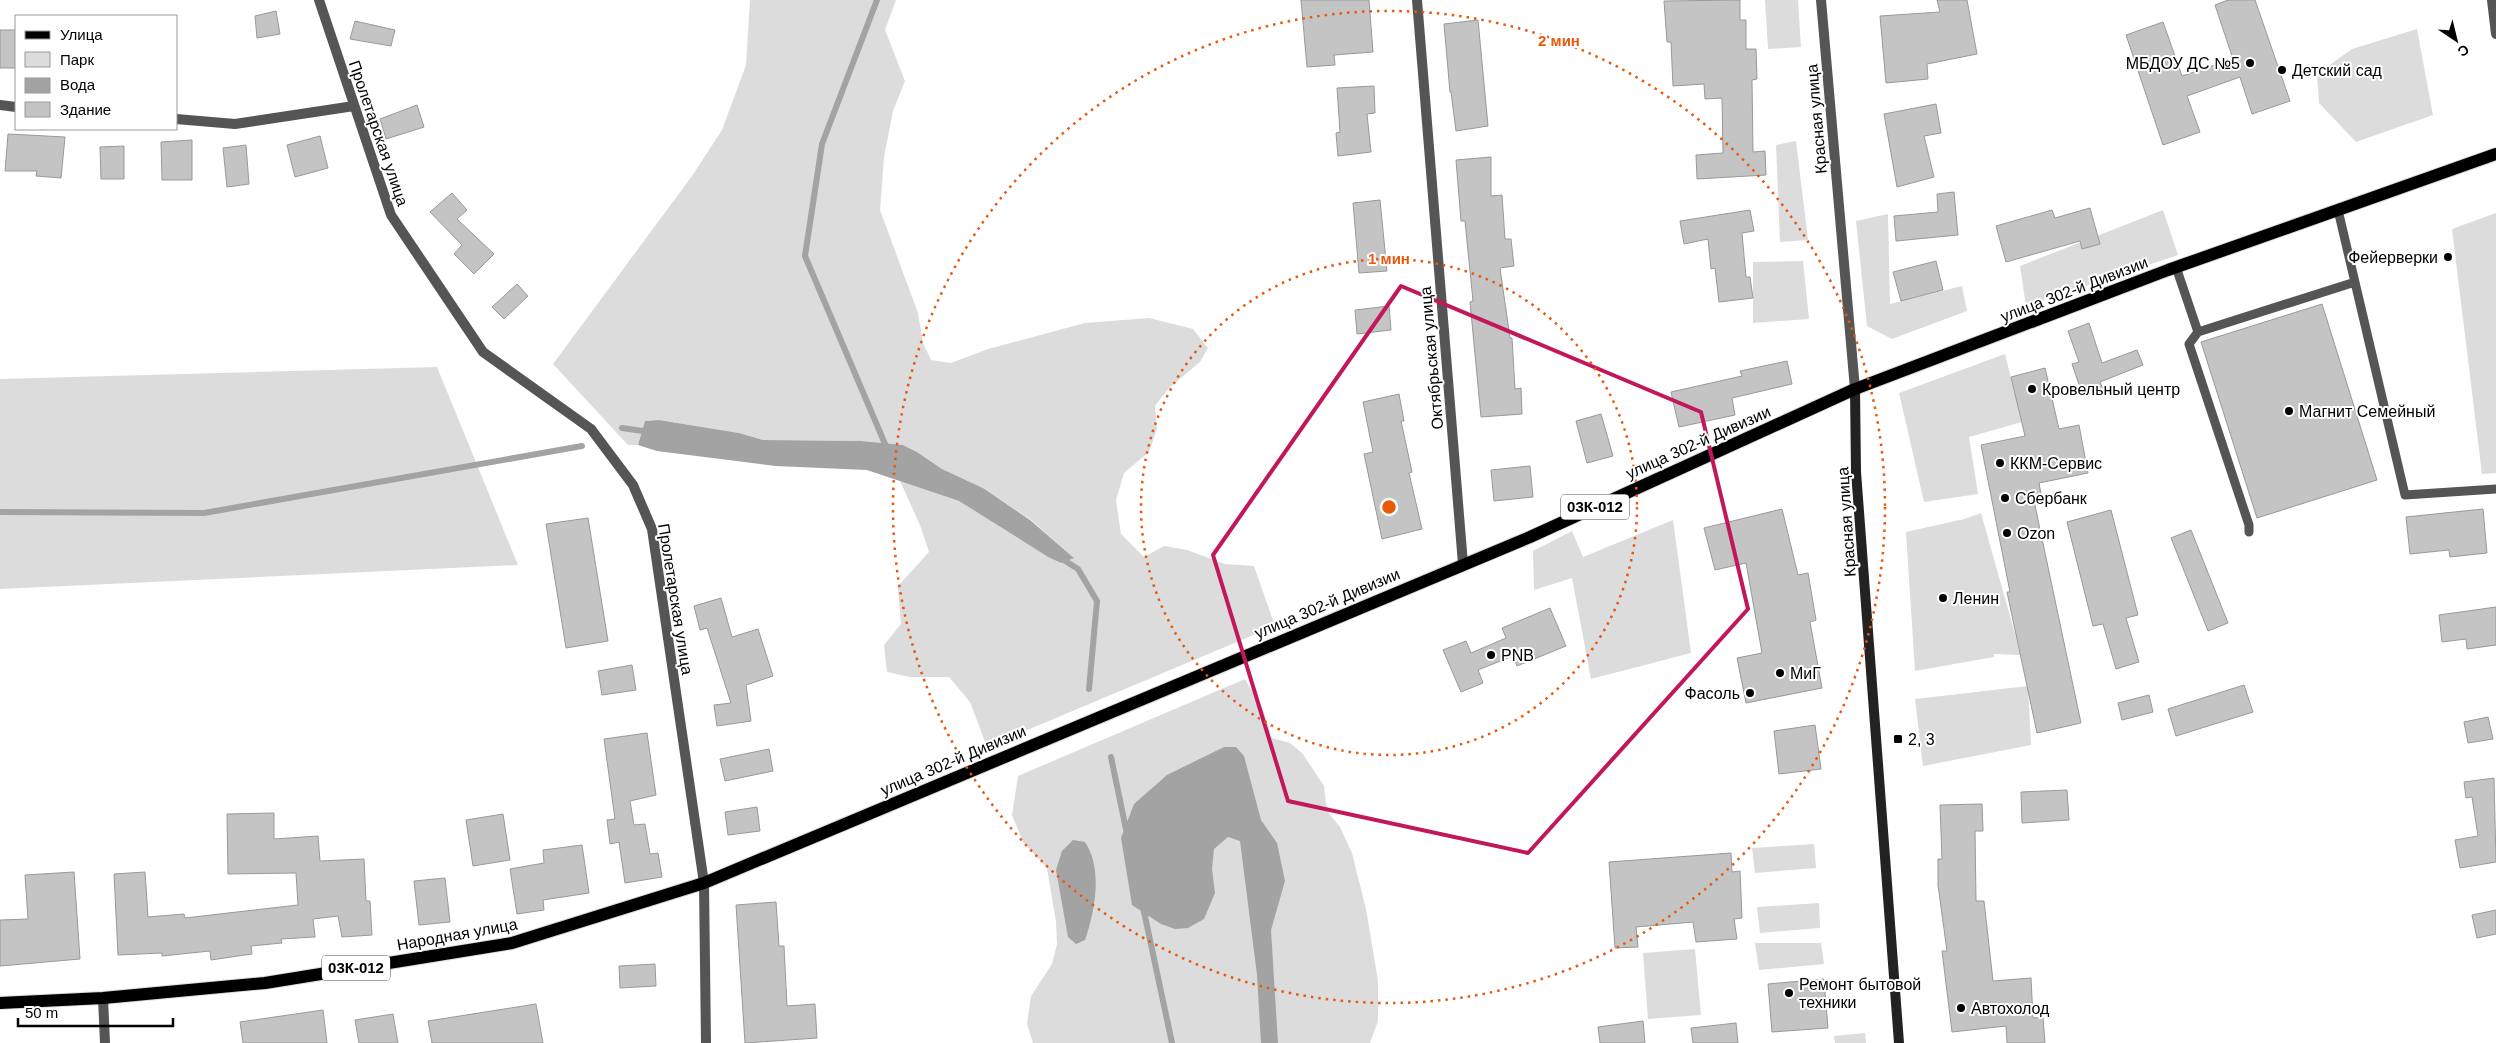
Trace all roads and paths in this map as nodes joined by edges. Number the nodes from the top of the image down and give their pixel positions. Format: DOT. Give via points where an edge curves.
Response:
graph roads {
  1 [pos="319,0"];
  2 [pos="1417,0"];
  3 [pos="1821,0"];
  4 [pos="2492,0"];
  5 [pos="2496,34"];
  6 [pos="0,105"];
  7 [pos="15,106"];
  8 [pos="354,106"];
  9 [pos="178,119"];
  10 [pos="2496,154"];
  11 [pos="2338,210"];
  12 [pos="2176,267"];
  13 [pos="2355,282"];
  14 [pos="2198,332"];
  15 [pos="1855,389"];
  16 [pos="2496,488"];
  17 [pos="2249,532"];
  18 [pos="1463,564"];
  19 [pos="704,883"];
  20 [pos="103,998"];
  21 [pos="0,1003"];
  22 [pos="105,1043"];
  23 [pos="706,1043"];
  24 [pos="1899,1043"];
  1 -- 8 [label="street, Пролетарская улица"];
  2 -- 18 [label="street, Октябрьская улица"];
  3 -- 15 [label="street, Красная улица"];
  4 -- 5 [label="street"];
  6 -- 7 [label="street"];
  8 -- 9 [label="street" via="235,124"];
  8 -- 19 [label="street, Пролетарская улица" via="391,215 483,352 591,430 633,485 652,529"];
  10 -- 11 [label="main road, улица 302-й Дивизии / 03К-012"];
  11 -- 12 [label="main road, улица 302-й Дивизии / 03К-012"];
  11 -- 13 [label="lane"];
  12 -- 14 [label="lane"];
  12 -- 15 [label="main road, улица 302-й Дивизии / 03К-012"];
  13 -- 14 [label="lane"];
  13 -- 16 [label="lane" via="2405,495"];
  14 -- 17 [label="lane" via="2189,344"];
  15 -- 18 [label="main road, улица 302-й Дивизии / 03К-012" via="1530,537"];
  15 -- 24 [label="street, Красная улица" via="1856,472"];
  18 -- 19 [label="main road, улица 302-й Дивизии / 03К-012"];
  19 -- 20 [label="main road, Народная улица / 03К-012" via="512,943 266,983"];
  19 -- 23 [label="street, Пролетарская улица"];
  20 -- 21 [label="main road, Народная улица / 03К-012"];
  20 -- 22 [label="street"];
}
